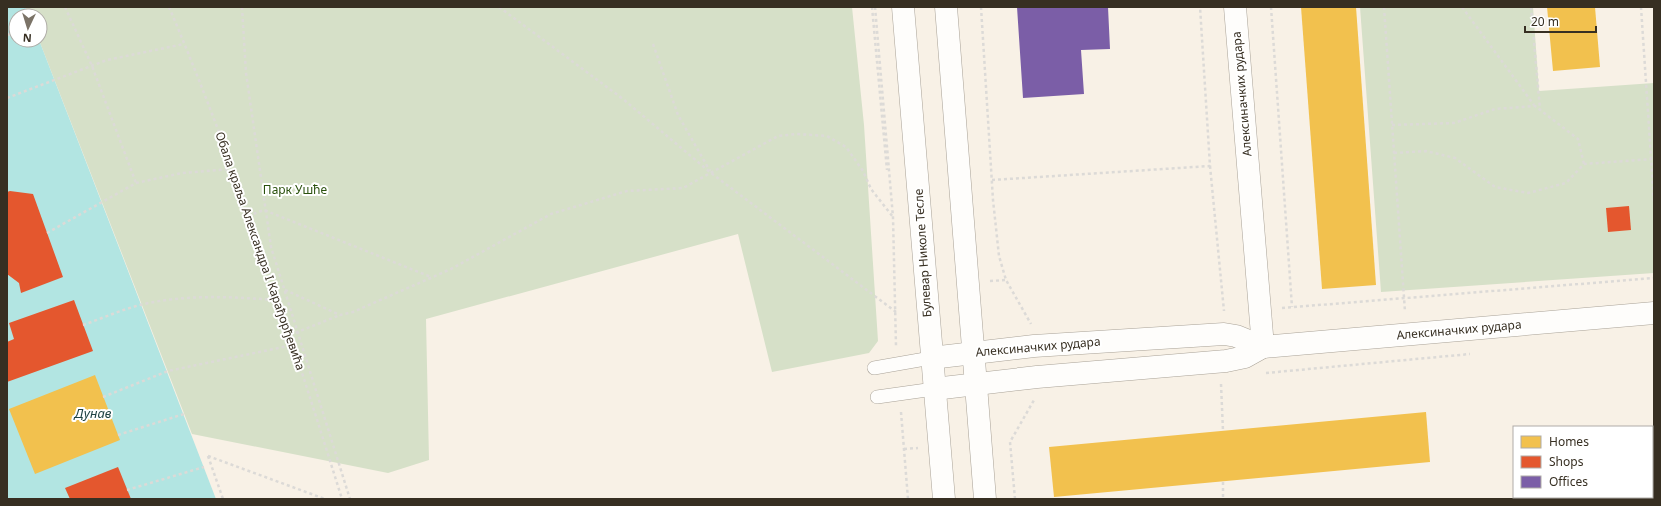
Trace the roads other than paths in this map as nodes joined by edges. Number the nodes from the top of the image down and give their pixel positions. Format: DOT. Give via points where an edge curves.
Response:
graph roads {
  1 [pos="903,7"];
  2 [pos="946,7"];
  3 [pos="1235,7"];
  4 [pos="1654,313"];
  5 [pos="1263,347"];
  6 [pos="973,353"];
  7 [pos="931,358"];
  8 [pos="874,368"];
  9 [pos="975,384"];
  10 [pos="934,389"];
  11 [pos="877,397"];
  12 [pos="944,499"];
  13 [pos="985,499"];
  1 -- 7 [label="street, Булевар Николе Тесле"];
  2 -- 6 [label="street"];
  3 -- 5 [label="street, Алексиначких рудара"];
  4 -- 5 [label="street, Алексиначких рудара"];
  5 -- 6 [label="street, Алексиначких рудара" via="1224,334 1034,346"];
  5 -- 9 [label="street, Алексиначких рудара" via="1245,357 1226,361"];
  6 -- 7 [label="street, Алексиначких рудара"];
  6 -- 9 [label="street"];
  7 -- 8 [label="lane"];
  7 -- 10 [label="street, Булевар Николе Тесле"];
  9 -- 10 [label="street, Алексиначких рудара"];
  9 -- 13 [label="street"];
  10 -- 11 [label="lane"];
  10 -- 12 [label="street, Булевар Николе Тесле"];
}
